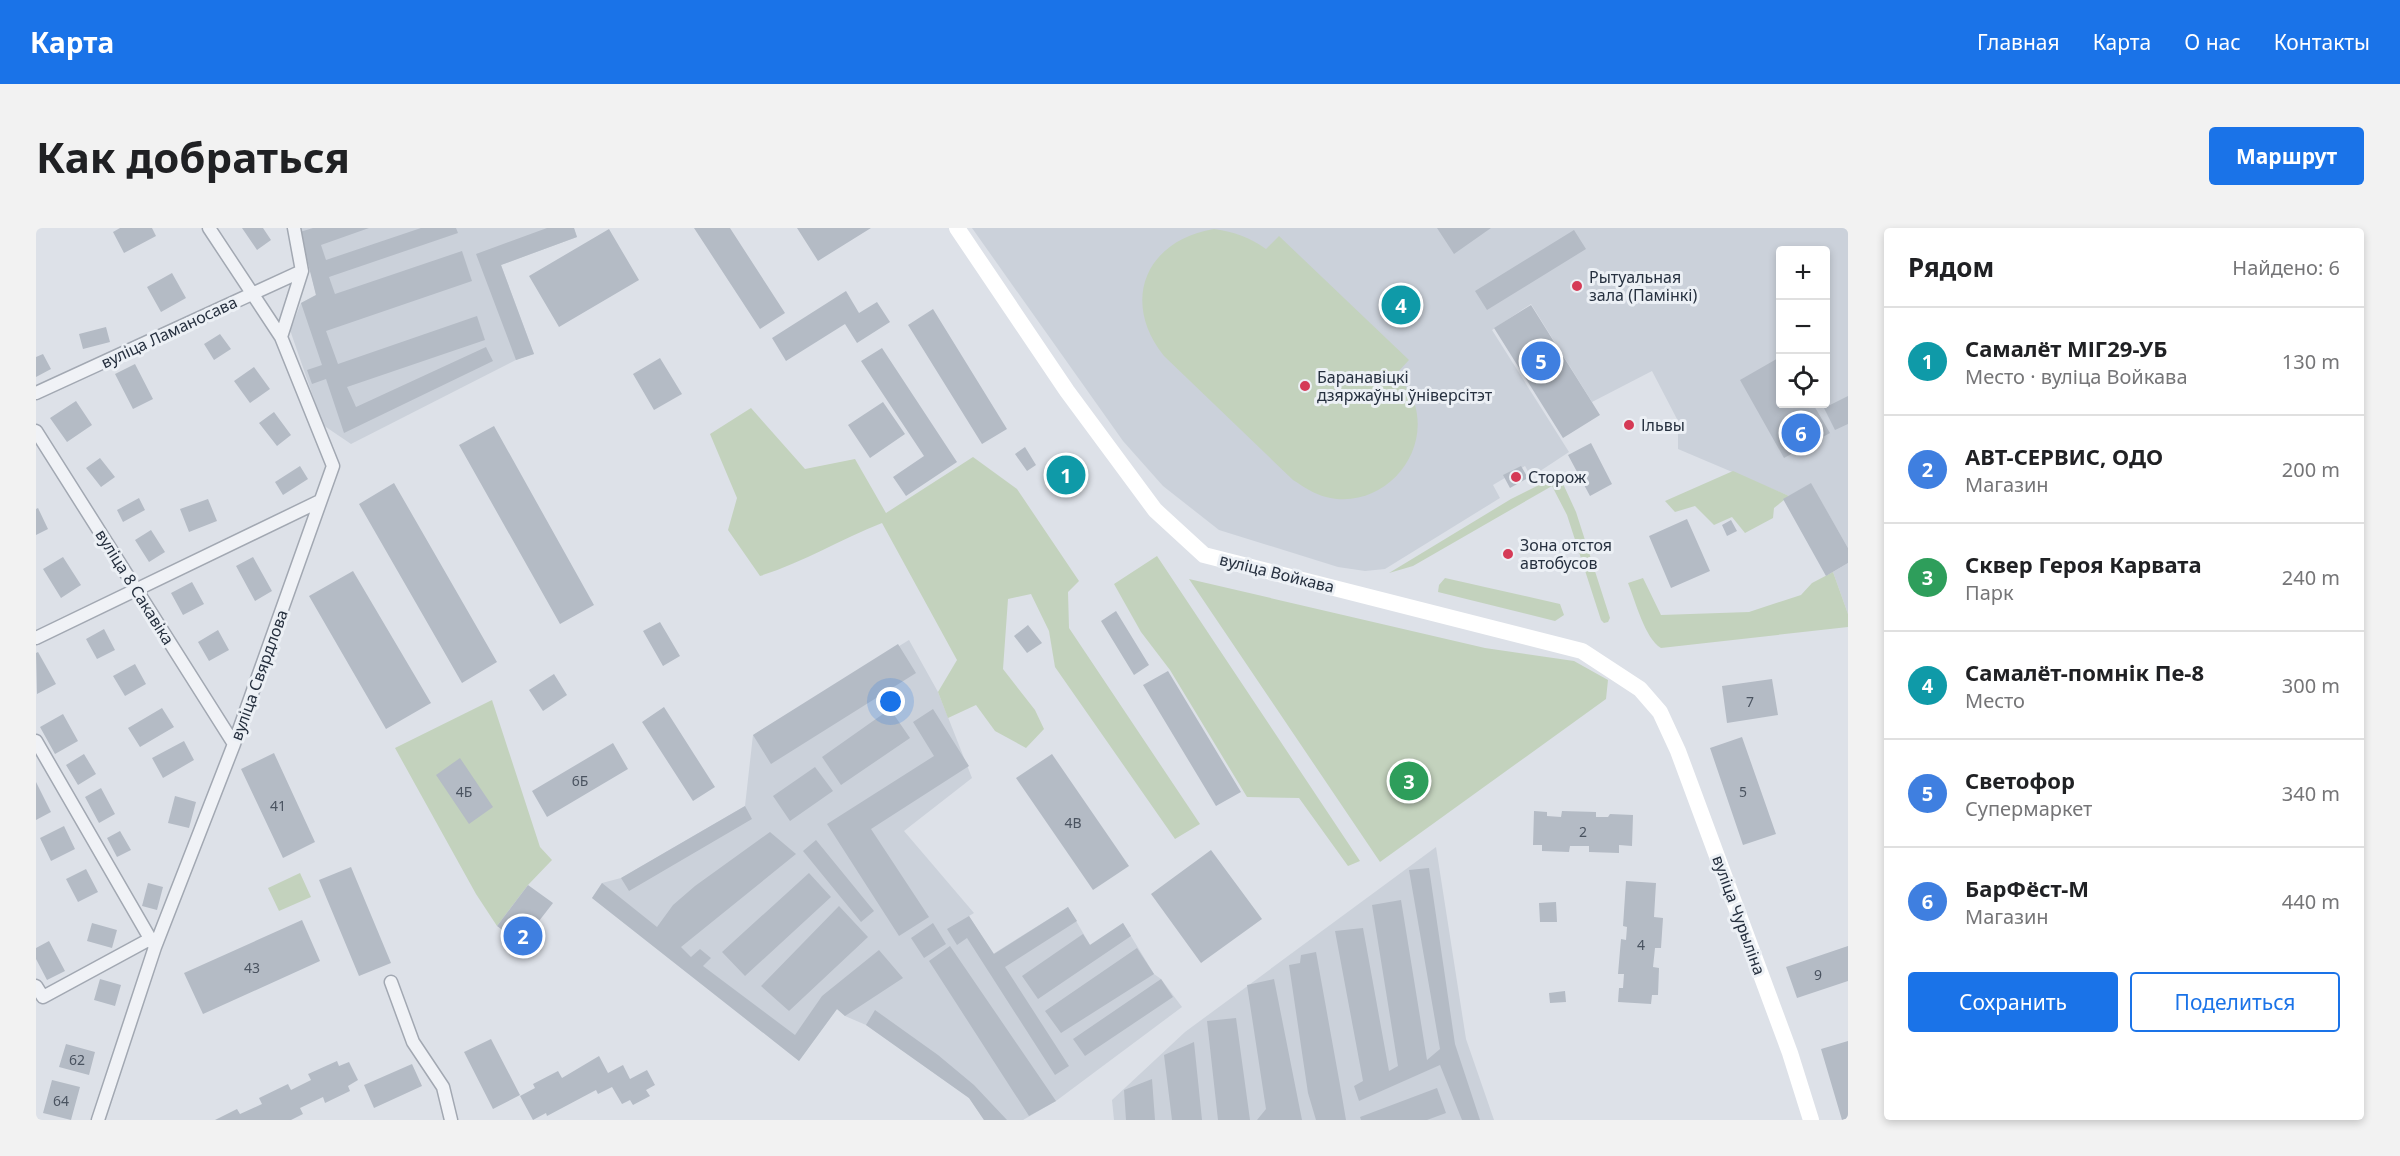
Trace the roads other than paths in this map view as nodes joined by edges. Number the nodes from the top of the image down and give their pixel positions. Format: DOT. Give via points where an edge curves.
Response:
graph roads {
  1 [pos="209,228"];
  2 [pos="294,228"];
  3 [pos="957,228"];
  4 [pos="302,271"];
  5 [pos="252,294"];
  6 [pos="281,337"];
  7 [pos="36,393"];
  8 [pos="36,431"];
  9 [pos="320,501"];
  10 [pos="136,589"];
  11 [pos="36,638"];
  12 [pos="1660,712"];
  13 [pos="36,741"];
  14 [pos="234,744"];
  15 [pos="153,943"];
  16 [pos="391,982"];
  17 [pos="36,986"];
  18 [pos="98,1120"];
  19 [pos="451,1120"];
  20 [pos="1810,1120"];
  1 -- 5 [label="street, вуліца Свярдлова"];
  2 -- 4 [label="street"];
  3 -- 12 [label="main road, вуліца Войкава" via="1067,391 1155,510 1204,555 1582,651 1640,689"];
  4 -- 5 [label="street, вуліца Ламаносава"];
  4 -- 6 [label="street"];
  5 -- 6 [label="street, вуліца Свярдлова"];
  5 -- 7 [label="street, вуліца Ламаносава"];
  6 -- 9 [label="street, вуліца Свярдлова" via="333,466"];
  8 -- 10 [label="street, вуліца 8 Сакавіка"];
  9 -- 10 [label="street"];
  9 -- 14 [label="street, вуліца Свярдлова"];
  10 -- 11 [label="street"];
  10 -- 14 [label="street, вуліца 8 Сакавіка"];
  12 -- 20 [label="main road, вуліца Чурыліна" via="1752,948"];
  13 -- 15 [label="street"];
  14 -- 15 [label="street, вуліца Свярдлова"];
  15 -- 17 [label="street" via="43,997"];
  15 -- 18 [label="street, вуліца Свярдлова"];
  16 -- 19 [label="street" via="413,1042 443,1087"];
}
